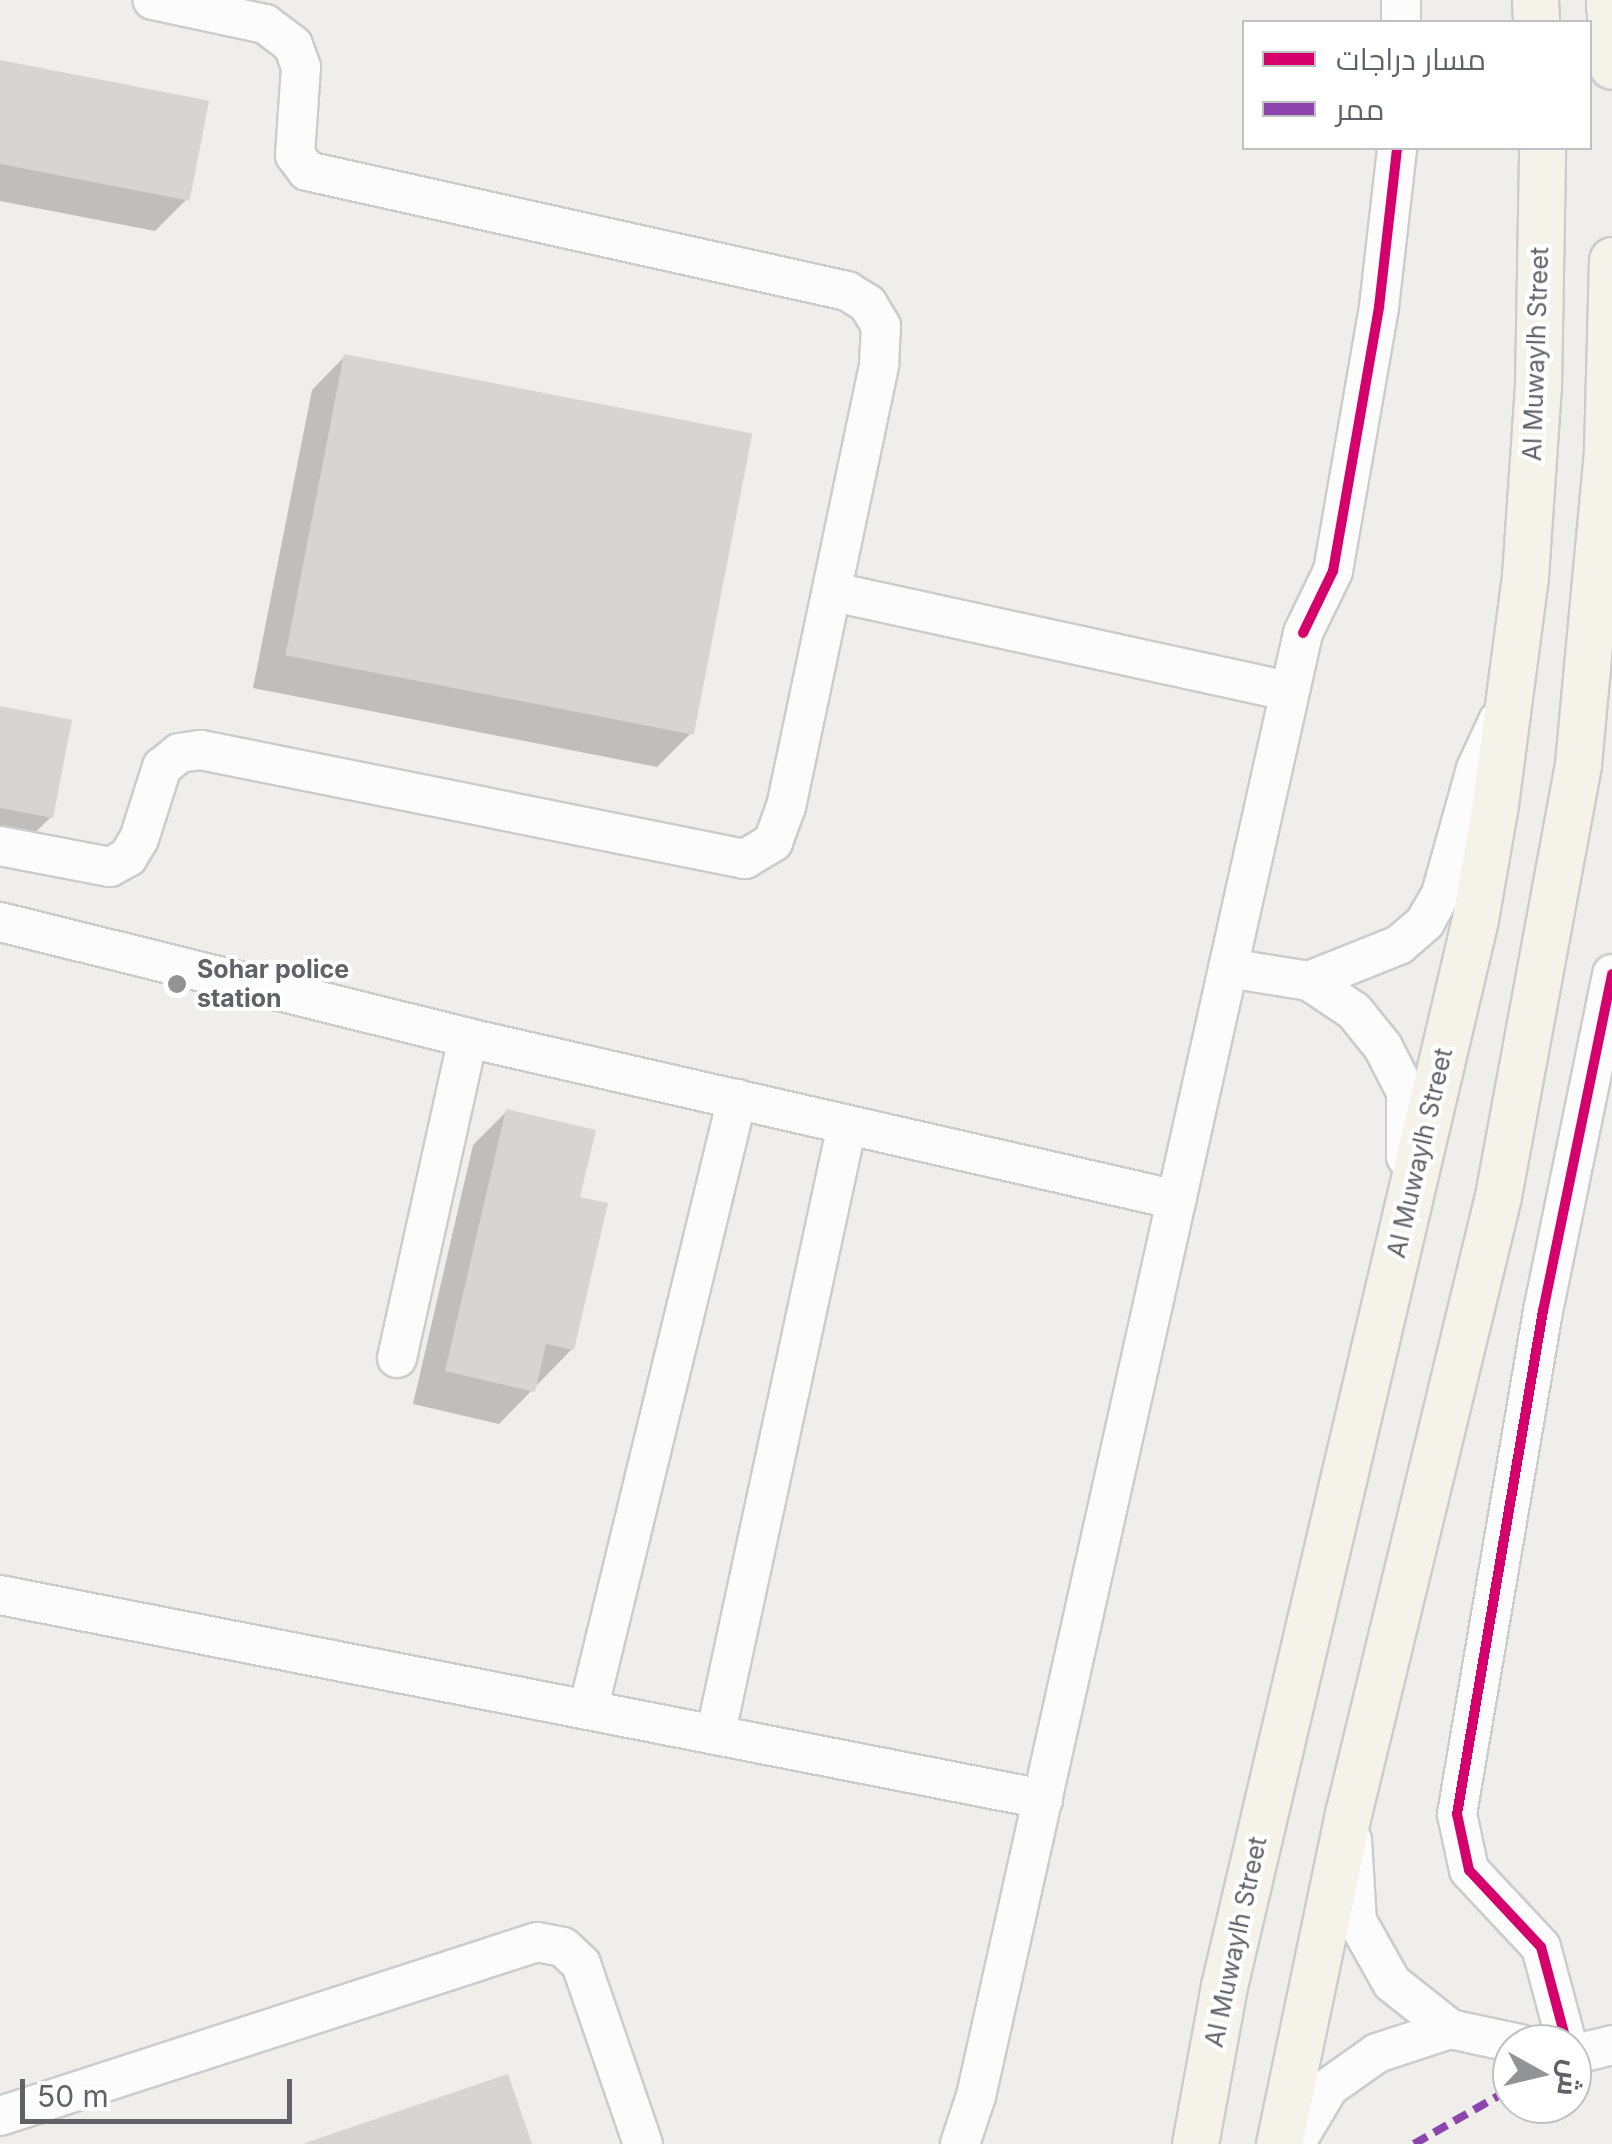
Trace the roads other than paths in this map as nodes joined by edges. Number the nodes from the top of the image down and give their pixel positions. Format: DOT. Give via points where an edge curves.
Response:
graph roads {
  1 [pos="153,0"];
  2 [pos="1609,0"];
  3 [pos="1612,66"];
  4 [pos="1396,150"];
  5 [pos="1542,150"];
  6 [pos="1612,260"];
  7 [pos="834,592"];
  8 [pos="1512,690"];
  9 [pos="1289,691"];
  10 [pos="0,846"];
  11 [pos="0,922"];
  12 [pos="1228,968"];
  13 [pos="1612,974"];
  14 [pos="1308,981"];
  15 [pos="468,1038"];
  16 [pos="736,1099"];
  17 [pos="847,1125"];
  18 [pos="1177,1200"];
  19 [pos="1398,1249"];
  20 [pos="397,1358"];
  21 [pos="0,1595"];
  22 [pos="589,1706"];
  23 [pos="716,1732"];
  24 [pos="1043,1799"];
  25 [pos="1350,1810"];
  26 [pos="1562,2024"];
  27 [pos="1450,2029"];
  28 [pos="1492,2038"];
  29 [pos="0,2116"];
  30 [pos="643,2144"];
  31 [pos="960,2144"];
  32 [pos="1195,2144"];
  33 [pos="1279,2144"];
  34 [pos="1295,2144"];
  1 -- 7 [label="street" via="265,24 293,45 301,67 295,155 308,170 831,286 868,304 882,339"];
  2 -- 3 [label="main road"];
  4 -- 9 [label="street" via="1379,306 1332,571 1303,633"];
  5 -- 8 [label="main road, Al Muwaylh Street" via="1538,386"];
  6 -- 25 [label="main road" via="1606,451 1578,764 1498,1196"];
  7 -- 9 [label="street"];
  7 -- 10 [label="street" via="786,807 774,842 745,858 201,750 179,753 162,767 139,838 128,857 110,866"];
  8 -- 14 [label="street" via="1476,769 1444,883 1425,922 1400,945"];
  8 -- 19 [label="main road, Al Muwaylh Street" via="1475,918"];
  9 -- 12 [label="street"];
  11 -- 15 [label="street"];
  12 -- 14 [label="street"];
  12 -- 18 [label="street"];
  13 -- 26 [label="street" via="1542,1311 1457,1814 1469,1870 1541,1947"];
  14 -- 19 [label="street" via="1370,1028 1406,1092"];
  15 -- 16 [label="street"];
  15 -- 20 [label="street"];
  16 -- 17 [label="street"];
  16 -- 22 [label="street"];
  17 -- 18 [label="street"];
  17 -- 23 [label="street"];
  18 -- 24 [label="street"];
  19 -- 32 [label="main road, Al Muwaylh Street" via="1224,1986"];
  21 -- 22 [label="street"];
  22 -- 23 [label="street"];
  23 -- 24 [label="street"];
  24 -- 31 [label="street"];
  25 -- 27 [label="street" via="1357,1921 1392,1984"];
  25 -- 33 [label="main road"];
  27 -- 28 [label="street"];
  27 -- 34 [label="street" via="1376,2052 1330,2088"];
  29 -- 30 [label="street" via="537,1942 563,1947 581,1964"];
}
